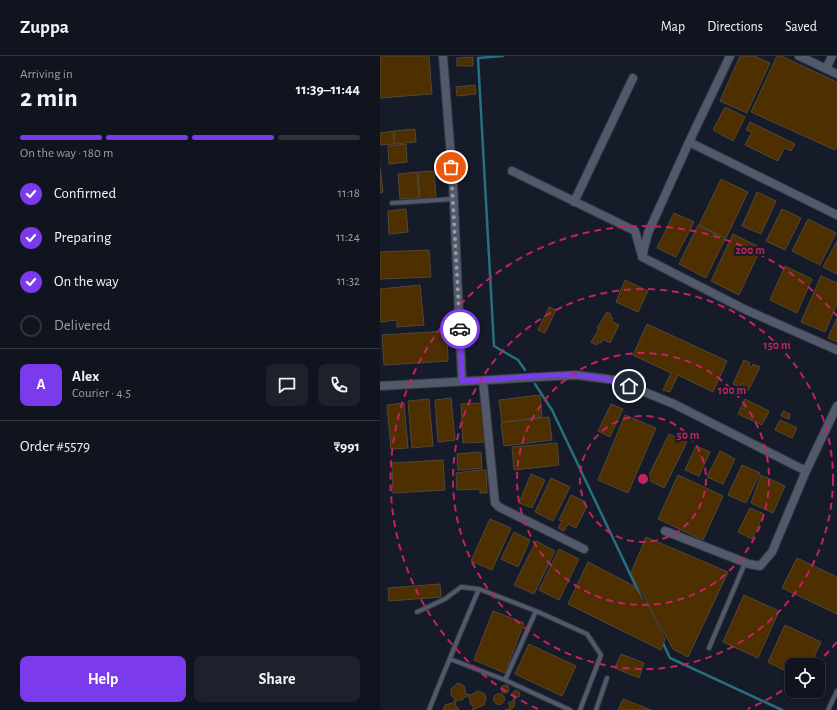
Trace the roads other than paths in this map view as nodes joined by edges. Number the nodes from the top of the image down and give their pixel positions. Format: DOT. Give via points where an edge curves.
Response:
graph roads {
  1 [pos="443,56"];
  2 [pos="730,56"];
  3 [pos="799,56"];
  4 [pos="832,56"];
  5 [pos="826,69"];
  6 [pos="837,74"];
  7 [pos="633,78"];
  8 [pos="689,142"];
  9 [pos="512,171"];
  10 [pos="453,199"];
  11 [pos="574,202"];
  12 [pos="392,203"];
  13 [pos="837,215"];
  14 [pos="642,257"];
  15 [pos="837,350"];
  16 [pos="462,381"];
  17 [pos="484,381"];
  18 [pos="380,386"];
  19 [pos="837,406"];
  20 [pos="806,470"];
  21 [pos="665,531"];
  22 [pos="584,549"];
  23 [pos="745,563"];
  24 [pos="479,589"];
  25 [pos="536,611"];
  26 [pos="417,612"];
  27 [pos="709,648"];
  28 [pos="450,659"];
  29 [pos="607,678"];
  30 [pos="505,680"];
  31 [pos="837,691"];
  32 [pos="429,710"];
  33 [pos="570,710"];
  34 [pos="580,710"];
  35 [pos="596,710"];
  36 [pos="828,710"];
  1 -- 10 [label="street"];
  2 -- 8 [label="street"];
  3 -- 5 [label="street"];
  4 -- 5 [label="street"];
  5 -- 6 [label="street"];
  7 -- 11 [label="street"];
  8 -- 13 [label="street"];
  8 -- 14 [label="street" via="648,233"];
  9 -- 11 [label="street"];
  10 -- 12 [label="lane"];
  10 -- 16 [label="street"];
  11 -- 14 [label="street" via="635,231"];
  14 -- 15 [label="street" via="746,310"];
  16 -- 17 [label="street"];
  16 -- 18 [label="street"];
  17 -- 20 [label="street" via="576,375 615,380 674,404"];
  17 -- 22 [label="street" via="495,503"];
  19 -- 20 [label="street"];
  20 -- 23 [label="street" via="772,552 760,566"];
  21 -- 23 [label="street"];
  23 -- 27 [label="lane"];
  24 -- 25 [label="lane"];
  24 -- 26 [label="lane" via="461,587 445,599"];
  24 -- 28 [label="lane"];
  25 -- 30 [label="lane"];
  25 -- 34 [label="lane" via="587,634 601,655"];
  28 -- 30 [label="lane"];
  28 -- 32 [label="lane"];
  29 -- 35 [label="lane"];
  30 -- 33 [label="lane"];
  31 -- 36 [label="lane"];
}
